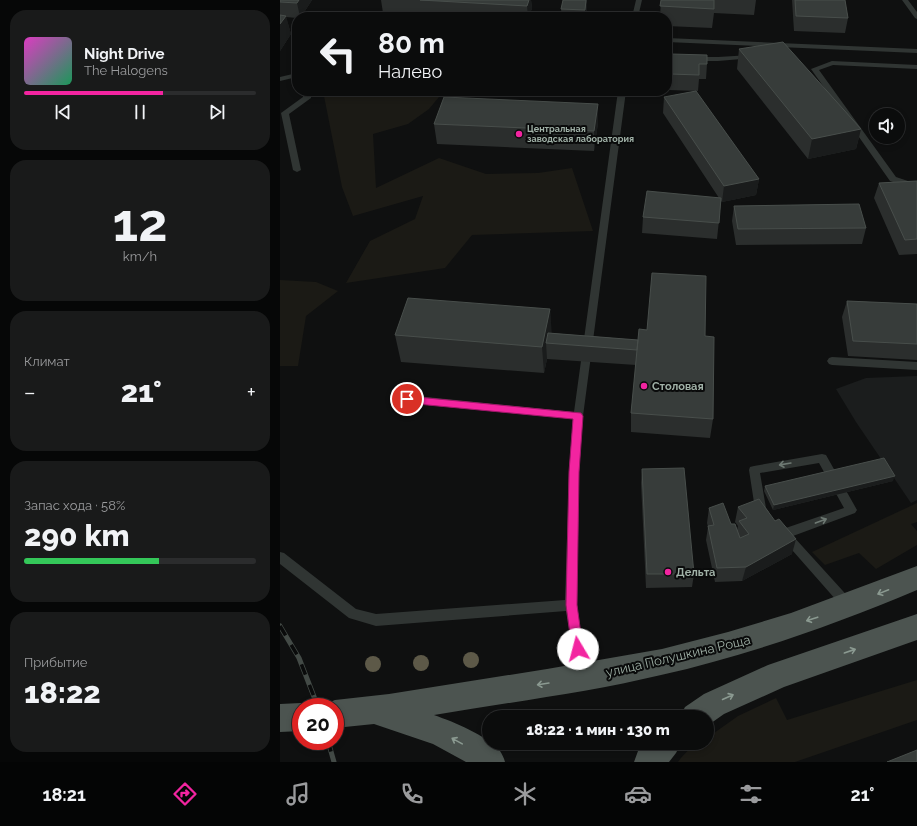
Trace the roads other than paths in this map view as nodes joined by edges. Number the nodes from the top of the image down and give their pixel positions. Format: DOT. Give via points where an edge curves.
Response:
graph roads {
  1 [pos="639,0"];
  2 [pos="905,0"];
  3 [pos="636,12"];
  4 [pos="917,17"];
  5 [pos="672,40"];
  6 [pos="917,51"];
  7 [pos="760,56"];
  8 [pos="672,59"];
  9 [pos="917,67"];
  10 [pos="292,76"];
  11 [pos="280,79"];
  12 [pos="307,96"];
  13 [pos="621,96"];
  14 [pos="297,170"];
  15 [pos="917,187"];
  16 [pos="832,361"];
  17 [pos="917,366"];
  18 [pos="407,399"];
  19 [pos="578,416"];
  20 [pos="784,534"];
  21 [pos="280,557"];
  22 [pos="917,578"];
  23 [pos="572,605"];
  24 [pos="849,606"];
  25 [pos="914,631"];
  26 [pos="582,678"];
  27 [pos="705,710"];
  28 [pos="374,711"];
  29 [pos="344,713"];
  30 [pos="292,717"];
  31 [pos="280,718"];
  32 [pos="660,750"];
  33 [pos="490,762"];
  34 [pos="649,762"];
  1 -- 3 [label="lane"];
  2 -- 4 [label="lane"];
  5 -- 6 [label="lane"];
  7 -- 8 [label="lane" via="718,60"];
  9 -- 15 [label="lane" via="832,63 815,69 893,179"];
  10 -- 11 [label="lane"];
  12 -- 14 [label="lane" via="285,112"];
  13 -- 19 [label="lane"];
  16 -- 17 [label="lane"];
  18 -- 19 [label="lane"];
  19 -- 23 [label="lane" via="574,472"];
  20 -- 20 [label="lane, one-way" via="851,510 822,458 754,470 761,509"];
  20 -- 24 [label="lane"];
  21 -- 23 [label="lane" via="336,603 353,614 376,620"];
  22 -- 24 [label="main road, улица Полушкина Роща, one-way"];
  23 -- 26 [label="lane"];
  24 -- 26 [label="main road, улица Полушкина Роща, one-way" via="706,651"];
  27 -- 25 [label="main road, one-way" via="778,675"];
  26 -- 28 [label="main road, улица Полушкина Роща, one-way"];
  28 -- 29 [label="main road, улица Полушкина Роща"];
  33 -- 28 [label="main road, one-way" via="449,736"];
  30 -- 31 [label="main road"];
  32 -- 34 [label="main road"];
}
